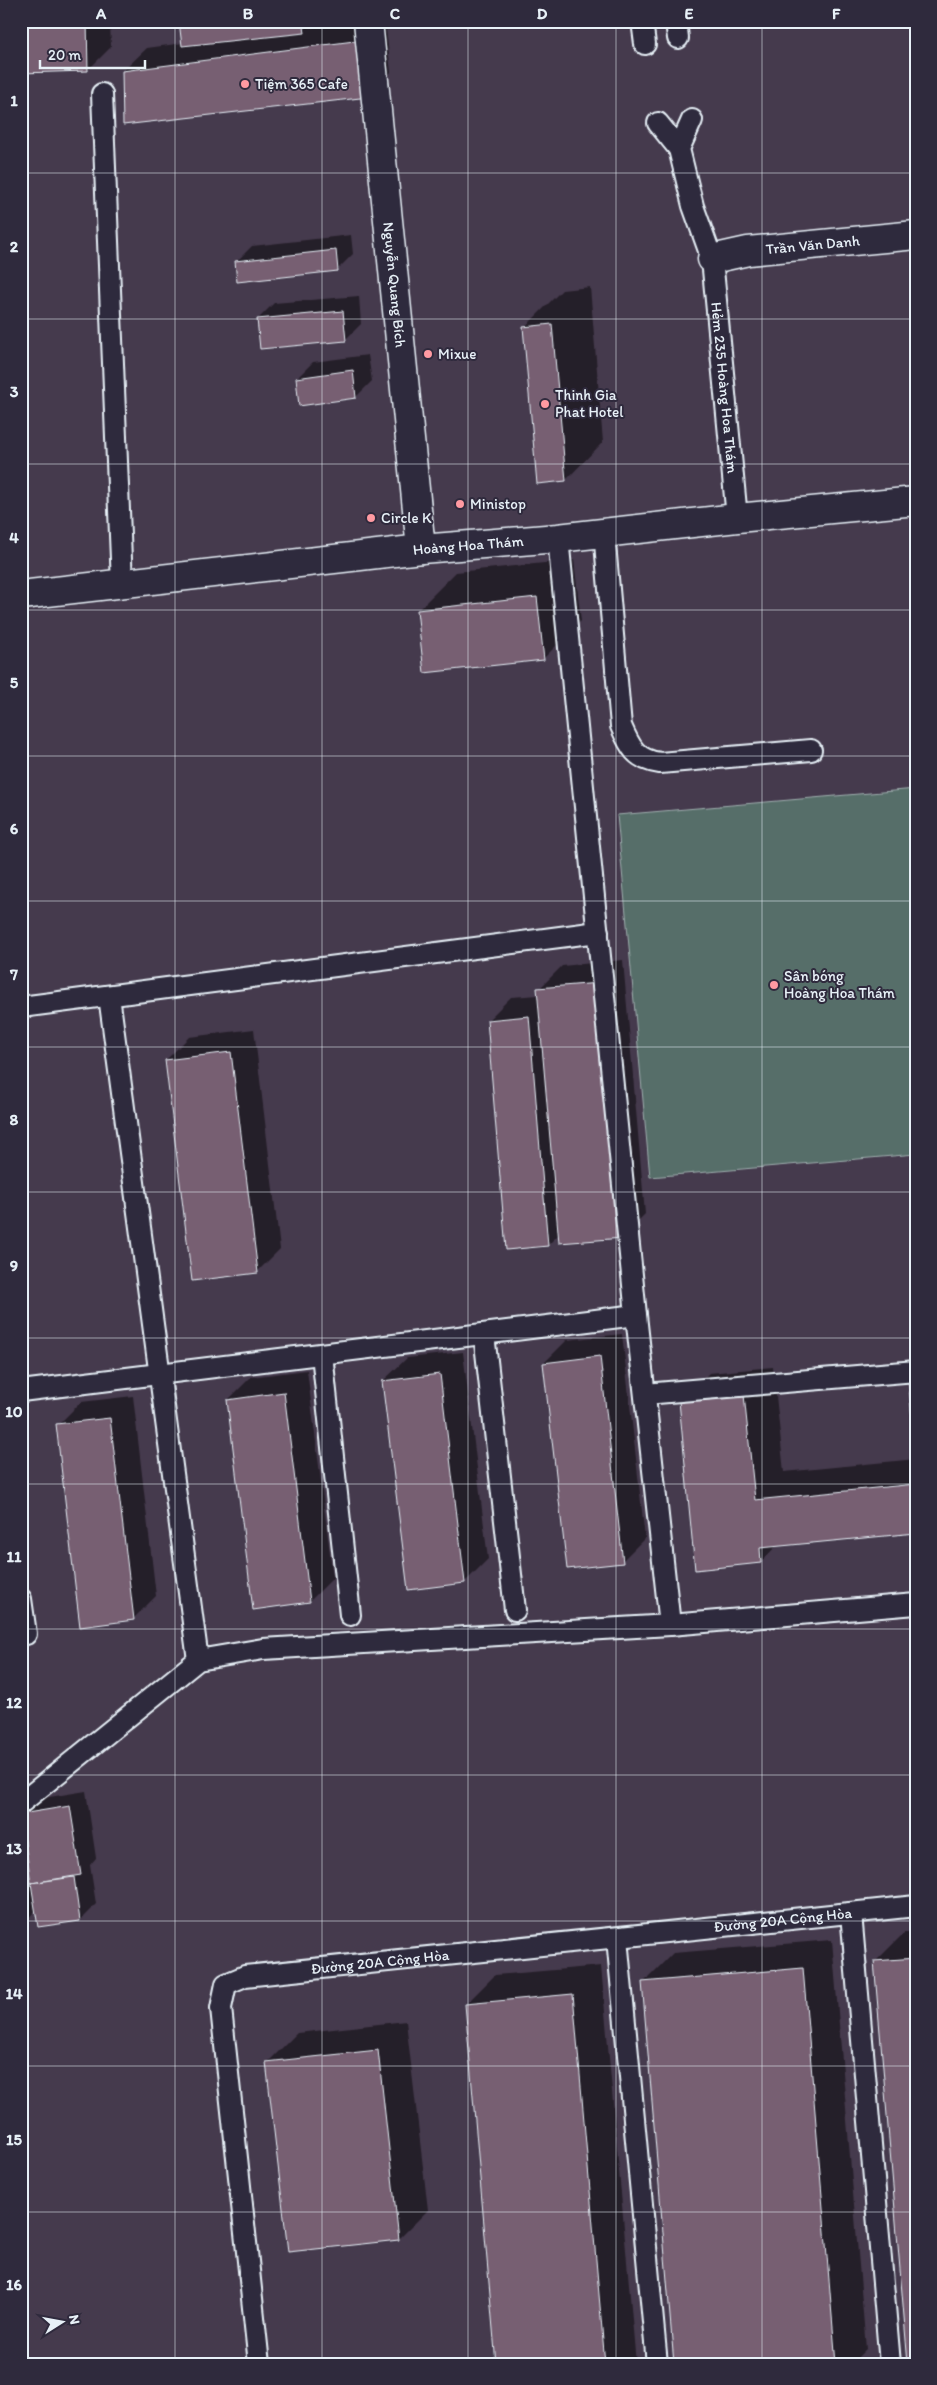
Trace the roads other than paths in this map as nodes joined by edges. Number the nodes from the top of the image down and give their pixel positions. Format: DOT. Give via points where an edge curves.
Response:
graph roads {
  1 [pos="368,21"];
  2 [pos="642,21"];
  3 [pos="645,44"];
  4 [pos="102,94"];
  5 [pos="692,120"];
  6 [pos="658,123"];
  7 [pos="679,150"];
  8 [pos="916,235"];
  9 [pos="712,259"];
  10 [pos="916,501"];
  11 [pos="737,518"];
  12 [pos="604,532"];
  13 [pos="558,538"];
  14 [pos="421,549"];
  15 [pos="122,584"];
  16 [pos="21,595"];
  17 [pos="811,750"];
  18 [pos="598,932"];
  19 [pos="109,996"];
  20 [pos="21,1007"];
  21 [pos="636,1315"];
  22 [pos="484,1334"];
  23 [pos="322,1354"];
  24 [pos="916,1371"];
  25 [pos="160,1375"];
  26 [pos="21,1391"];
  27 [pos="645,1394"];
  28 [pos="21,1599"];
  29 [pos="916,1604"];
  30 [pos="515,1610"];
  31 [pos="350,1615"];
  32 [pos="670,1625"];
  33 [pos="26,1634"];
  34 [pos="198,1660"];
  35 [pos="21,1803"];
  36 [pos="916,1906"];
  37 [pos="851,1913"];
  38 [pos="617,1938"];
  39 [pos="259,2364"];
  40 [pos="657,2364"];
  41 [pos="890,2364"];
  1 -- 14 [label="main road, Nguyễn Quang Bích"];
  2 -- 3 [label="lane"];
  4 -- 15 [label="lane"];
  5 -- 7 [label="lane"];
  6 -- 7 [label="lane"];
  7 -- 9 [label="lane, Hẻm 235 Hoàng Hoa Thám" via="693,206"];
  8 -- 9 [label="main road, Trần Văn Danh" via="748,252"];
  9 -- 11 [label="lane, Hẻm 235 Hoàng Hoa Thám"];
  10 -- 11 [label="main road, Hoàng Hoa Thám"];
  11 -- 12 [label="main road, Hoàng Hoa Thám"];
  12 -- 13 [label="main road, Hoàng Hoa Thám"];
  12 -- 17 [label="lane" via="621,726 635,754 648,762 660,763"];
  13 -- 14 [label="main road, Hoàng Hoa Thám"];
  13 -- 18 [label="lane"];
  14 -- 15 [label="main road, Hoàng Hoa Thám"];
  15 -- 16 [label="main road, Hoàng Hoa Thám"];
  18 -- 19 [label="lane"];
  18 -- 21 [label="lane"];
  19 -- 20 [label="lane"];
  19 -- 25 [label="lane"];
  21 -- 22 [label="lane"];
  21 -- 27 [label="lane"];
  22 -- 23 [label="lane"];
  22 -- 30 [label="lane"];
  23 -- 25 [label="lane"];
  23 -- 31 [label="lane"];
  24 -- 27 [label="lane"];
  25 -- 26 [label="lane"];
  25 -- 34 [label="lane"];
  27 -- 32 [label="lane"];
  28 -- 33 [label="lane"];
  29 -- 32 [label="lane"];
  32 -- 34 [label="lane" via="263,1649"];
  34 -- 35 [label="lane"];
  36 -- 37 [label="lane, Đường 20A Cộng Hòa"];
  37 -- 38 [label="lane, Đường 20A Cộng Hòa"];
  37 -- 41 [label="lane"];
  38 -- 39 [label="lane, Đường 20A Cộng Hòa" via="245,1976 226,1984 220,2008"];
  38 -- 40 [label="lane"];
}
